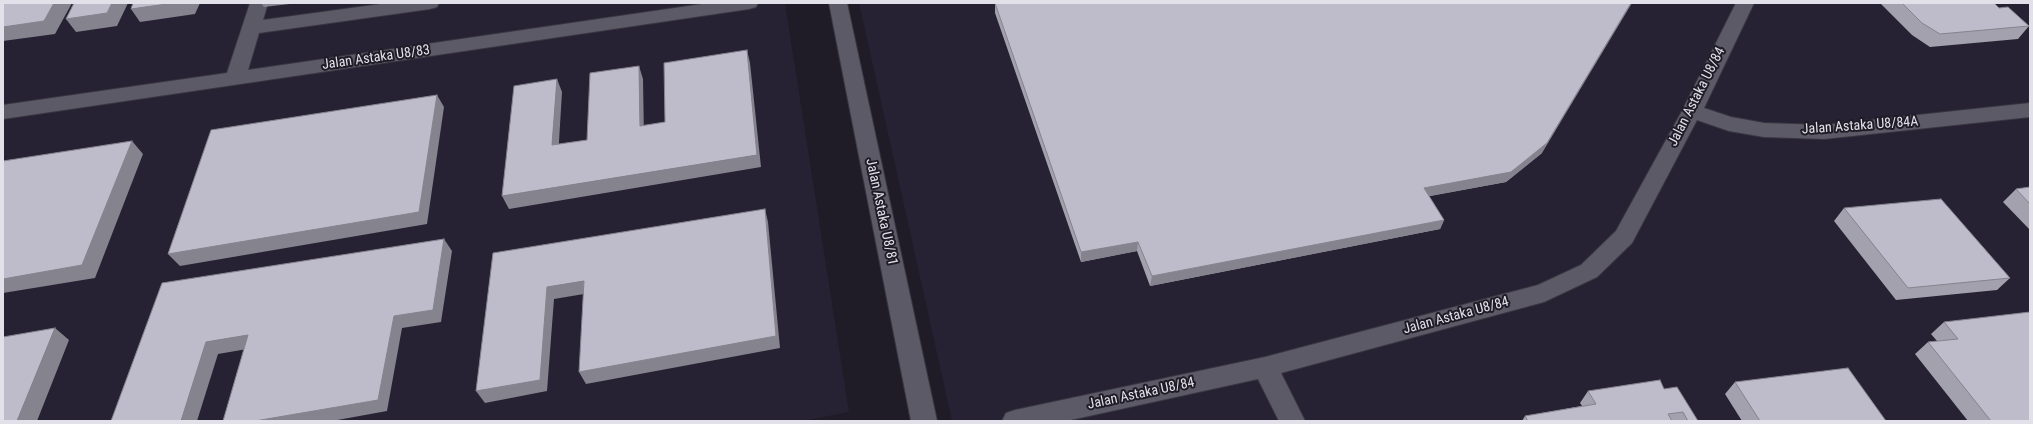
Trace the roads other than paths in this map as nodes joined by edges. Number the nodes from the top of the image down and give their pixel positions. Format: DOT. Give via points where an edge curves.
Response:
graph roads {
  1 [pos="259,3"];
  2 [pos="430,3"];
  3 [pos="749,3"];
  4 [pos="838,3"];
  5 [pos="1745,3"];
  6 [pos="251,28"];
  7 [pos="235,79"];
  8 [pos="2030,110"];
  9 [pos="1692,111"];
  10 [pos="3,112"];
  11 [pos="1266,367"];
  12 [pos="924,421"];
  13 [pos="1015,421"];
  14 [pos="1292,421"];
  1 -- 6 [label="street"];
  2 -- 6 [label="street"];
  3 -- 7 [label="street, Jalan Astaka U8/83"];
  4 -- 12 [label="street, Jalan Astaka U8/81"];
  5 -- 9 [label="street, Jalan Astaka U8/84"];
  6 -- 7 [label="street"];
  7 -- 10 [label="street, Jalan Astaka U8/83"];
  8 -- 9 [label="street, Jalan Astaka U8/84A" via="1824,132 1764,130 1729,124"];
  9 -- 11 [label="street, Jalan Astaka U8/84" via="1624,237 1589,271 1544,293"];
  11 -- 13 [label="street, Jalan Astaka U8/84"];
  11 -- 14 [label="street"];
}
